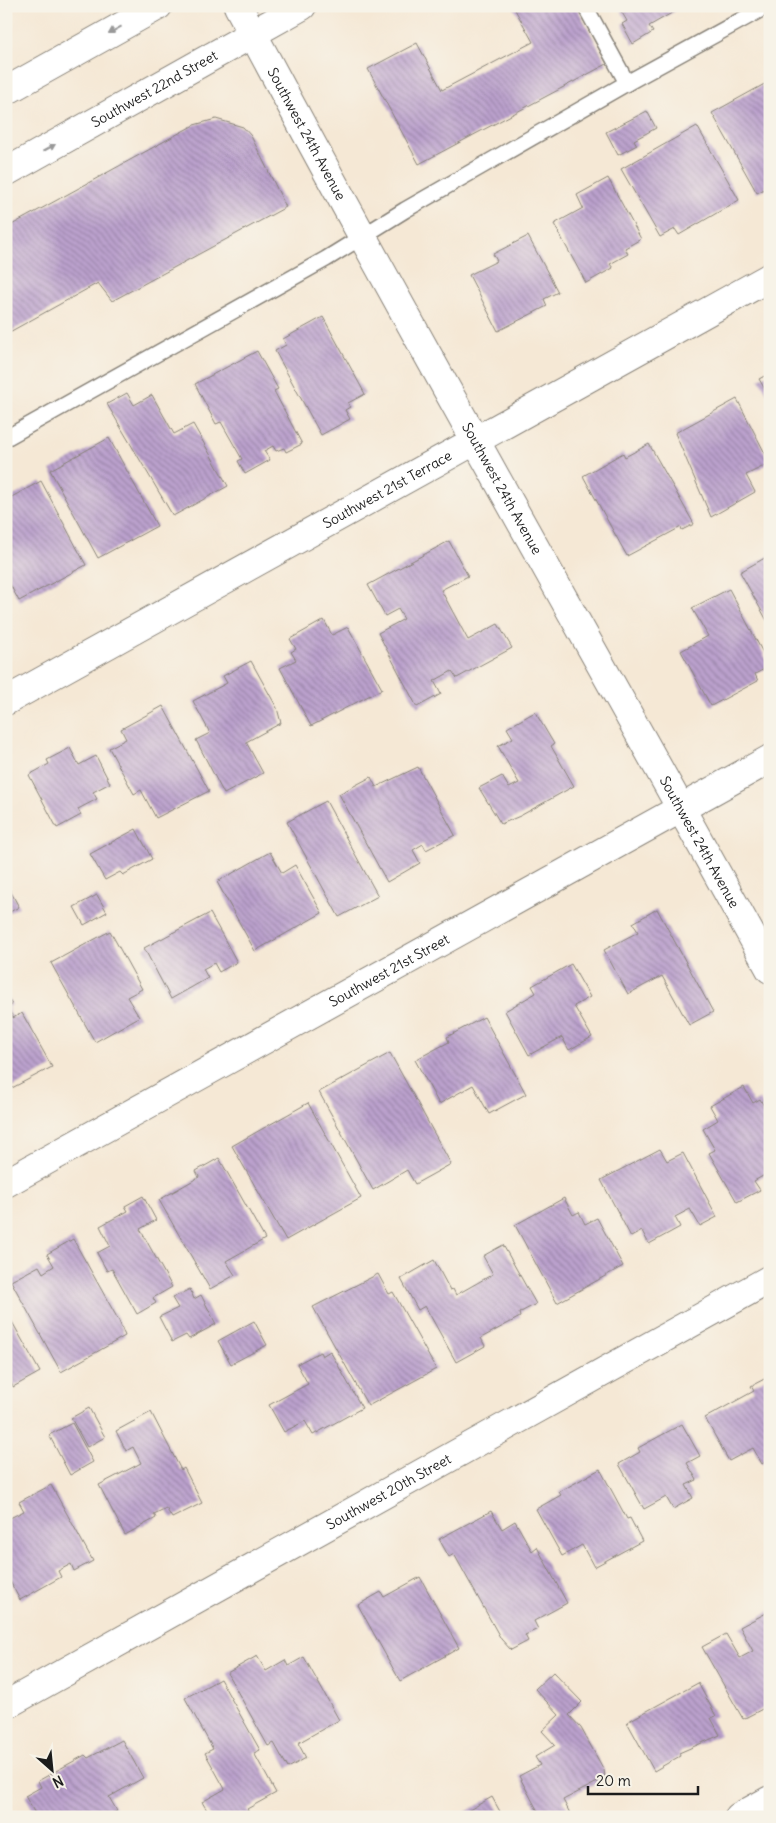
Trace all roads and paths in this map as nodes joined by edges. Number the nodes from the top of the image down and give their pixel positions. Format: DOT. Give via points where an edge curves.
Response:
graph roads {
  1 [pos="158,6"];
  2 [pos="238,6"];
  3 [pos="302,6"];
  4 [pos="585,6"];
  5 [pos="767,6"];
  6 [pos="253,34"];
  7 [pos="627,83"];
  8 [pos="6,91"];
  9 [pos="6,172"];
  10 [pos="362,237"];
  11 [pos="770,277"];
  12 [pos="6,438"];
  13 [pos="476,440"];
  14 [pos="6,701"];
  15 [pos="770,759"];
  16 [pos="681,808"];
  17 [pos="770,969"];
  18 [pos="6,1183"];
  19 [pos="770,1279"];
  20 [pos="6,1705"];
  21 [pos="770,1800"];
  22 [pos="739,1817"];
  1 -- 8 [label="street, one-way"];
  2 -- 6 [label="street, Southwest 24th Avenue"];
  3 -- 6 [label="street, Southwest 22nd Street"];
  4 -- 7 [label="lane"];
  5 -- 7 [label="lane"];
  9 -- 6 [label="street, Southwest 22nd Street, one-way"];
  6 -- 10 [label="street, Southwest 24th Avenue"];
  7 -- 10 [label="lane"];
  10 -- 12 [label="lane"];
  10 -- 13 [label="street, Southwest 24th Avenue"];
  11 -- 13 [label="street, Southwest 21st Terrace"];
  13 -- 14 [label="street, Southwest 21st Terrace"];
  13 -- 16 [label="street, Southwest 24th Avenue"];
  15 -- 16 [label="street, Southwest 21st Street"];
  16 -- 17 [label="street, Southwest 24th Avenue"];
  16 -- 18 [label="street, Southwest 21st Street"];
  19 -- 20 [label="street, Southwest 20th Street"];
  21 -- 22 [label="street"];
}
